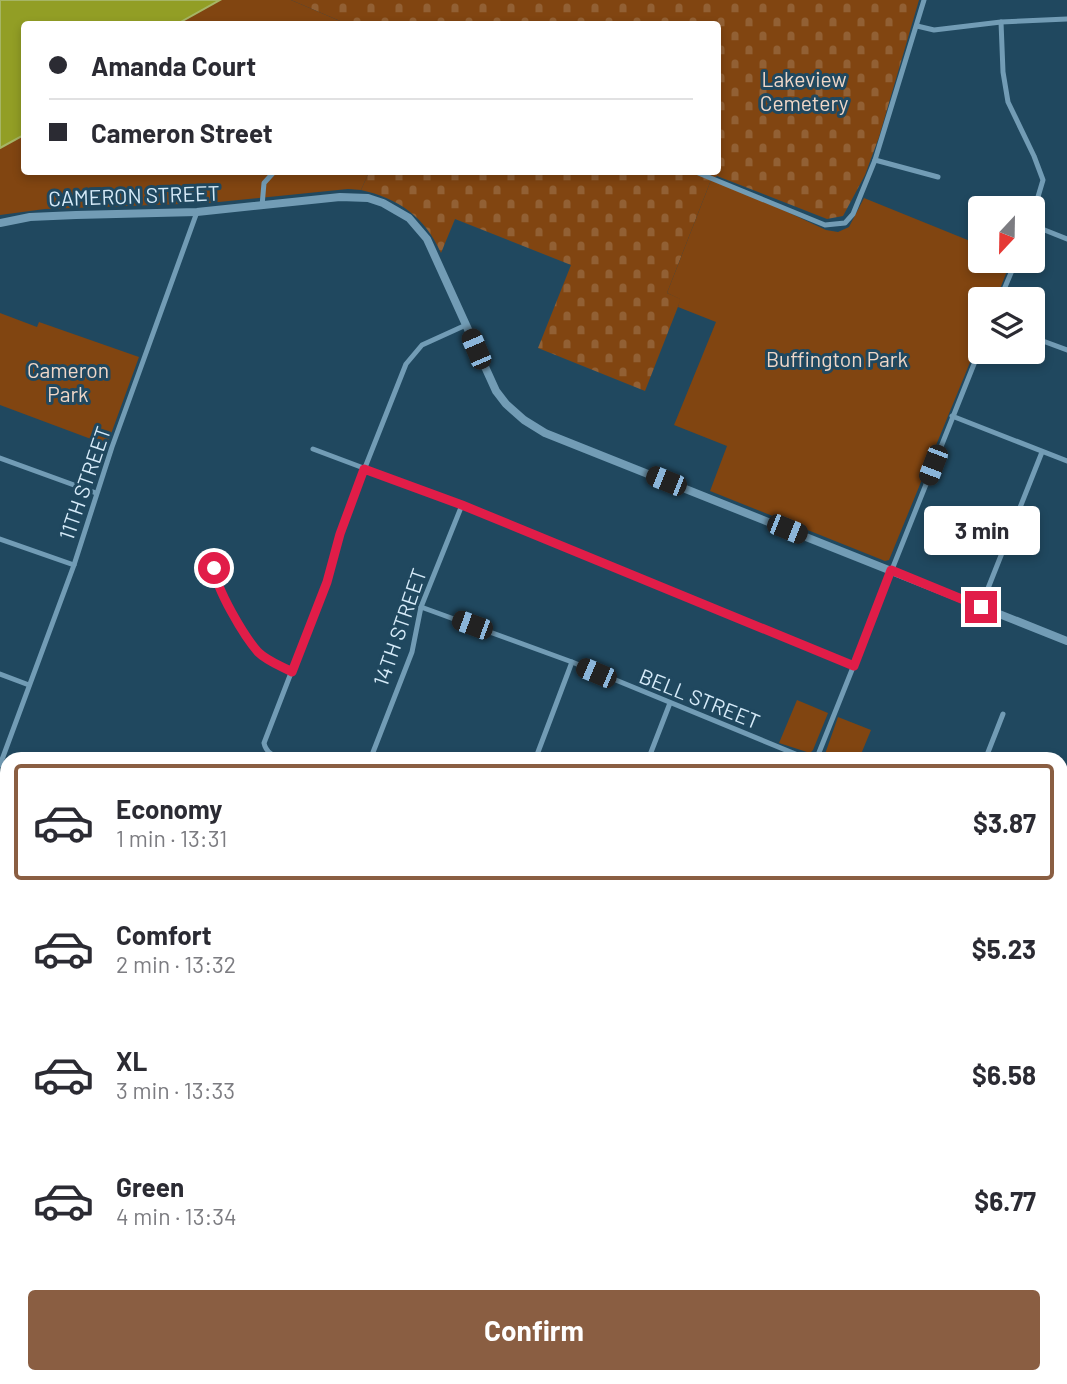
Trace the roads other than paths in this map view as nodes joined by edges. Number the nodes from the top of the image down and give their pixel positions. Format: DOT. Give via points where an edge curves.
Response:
graph roads {
  1 [pos="924,0"];
  2 [pos="1067,19"];
  3 [pos="1001,22"];
  4 [pos="917,26"];
  5 [pos="875,160"];
  6 [pos="271,175"];
  7 [pos="703,175"];
  8 [pos="937,177"];
  9 [pos="1038,196"];
  10 [pos="262,206"];
  11 [pos="197,212"];
  12 [pos="0,223"];
  13 [pos="1045,230"];
  14 [pos="1067,239"];
  15 [pos="466,325"];
  16 [pos="1045,342"];
  17 [pos="1067,351"];
  18 [pos="974,364"];
  19 [pos="952,416"];
  20 [pos="313,449"];
  21 [pos="1042,452"];
  22 [pos="0,457"];
  23 [pos="1067,461"];
  24 [pos="364,469"];
  25 [pos="96,493"];
  26 [pos="462,505"];
  27 [pos="0,539"];
  28 [pos="74,565"];
  29 [pos="214,568"];
  30 [pos="891,570"];
  31 [pos="421,607"];
  32 [pos="981,607"];
  33 [pos="1067,641"];
  34 [pos="572,662"];
  35 [pos="854,666"];
  36 [pos="292,672"];
  37 [pos="0,674"];
  38 [pos="29,685"];
  39 [pos="670,703"];
  40 [pos="1003,714"];
  41 [pos="5,752"];
  42 [pos="268,752"];
  43 [pos="373,752"];
  44 [pos="538,752"];
  45 [pos="651,752"];
  46 [pos="790,752"];
  47 [pos="819,752"];
  48 [pos="988,752"];
  1 -- 4 [label="street"];
  2 -- 3 [label="street"];
  3 -- 4 [label="street" via="934,30"];
  3 -- 9 [label="street" via="1008,102 1042,180"];
  4 -- 5 [label="street"];
  5 -- 7 [label="street" via="853,215 845,223 825,225"];
  5 -- 8 [label="street"];
  6 -- 10 [label="street" via="264,183"];
  10 -- 11 [label="main road, CAMERON STREET"];
  10 -- 15 [label="main road, CAMERON STREET" via="355,197 398,210 427,239"];
  11 -- 12 [label="main road, CAMERON STREET" via="76,215"];
  11 -- 25 [label="street, 11TH STREET"];
  13 -- 14 [label="street"];
  15 -- 24 [label="street" via="422,345 413,354"];
  15 -- 30 [label="main road, CAMERON STREET" via="506,404 545,433"];
  16 -- 17 [label="street"];
  18 -- 19 [label="street"];
  19 -- 21 [label="street"];
  19 -- 30 [label="street"];
  20 -- 24 [label="street"];
  21 -- 23 [label="street"];
  21 -- 32 [label="street"];
  22 -- 25 [label="street"];
  24 -- 26 [label="street"];
  24 -- 36 [label="street"];
  25 -- 28 [label="street, 11TH STREET"];
  26 -- 31 [label="street, 14TH STREET"];
  26 -- 35 [label="street"];
  27 -- 28 [label="street"];
  28 -- 38 [label="street, 11TH STREET"];
  29 -- 36 [label="street" via="220,590 259,653"];
  30 -- 32 [label="main road, CAMERON STREET"];
  30 -- 35 [label="street"];
  31 -- 34 [label="street, BELL STREET"];
  31 -- 43 [label="street, 14TH STREET" via="412,652"];
  32 -- 33 [label="main road, CAMERON STREET"];
  34 -- 39 [label="street, BELL STREET"];
  34 -- 44 [label="street"];
  35 -- 47 [label="street"];
  36 -- 42 [label="street" via="264,743"];
  37 -- 38 [label="street"];
  38 -- 41 [label="street, 11TH STREET"];
  39 -- 45 [label="street"];
  39 -- 46 [label="street, BELL STREET"];
  40 -- 48 [label="street"];
}
